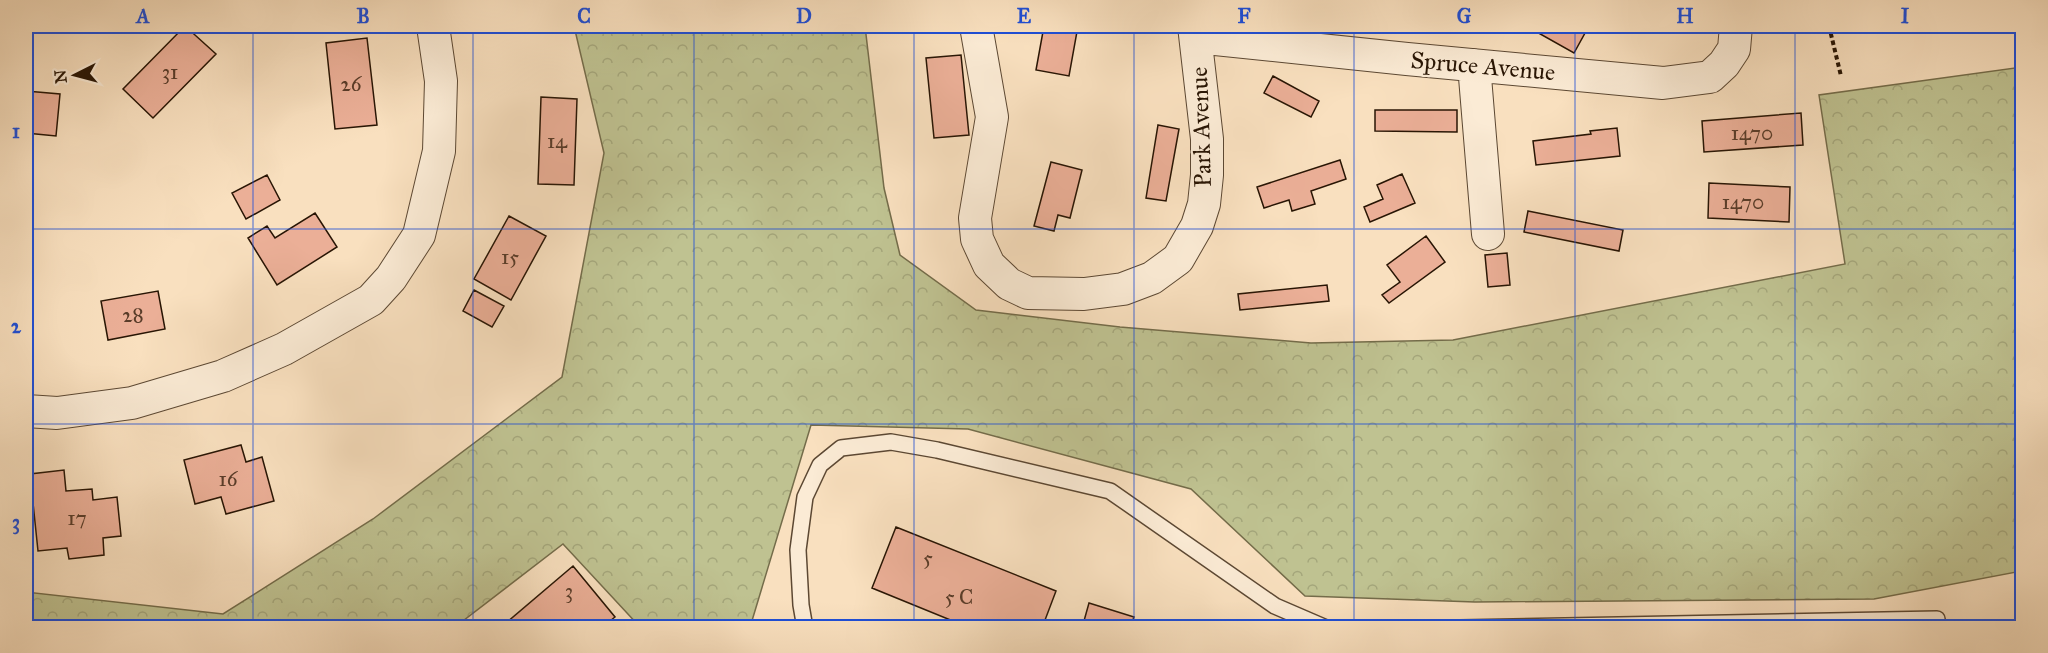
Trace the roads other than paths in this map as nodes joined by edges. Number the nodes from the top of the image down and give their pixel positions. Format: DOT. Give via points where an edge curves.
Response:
graph roads {
  1 [pos="433,26"];
  2 [pos="976,26"];
  3 [pos="1736,26"];
  4 [pos="1195,31"];
  5 [pos="1474,65"];
  6 [pos="1488,234"];
  7 [pos="26,411"];
  8 [pos="1937,619"];
  9 [pos="805,627"];
  10 [pos="1326,627"];
  11 [pos="1460,627"];
  1 -- 7 [label="street" via="441,81 439,151 419,235 391,278 371,300 284,349 223,376 132,403 57,413"];
  2 -- 4 [label="street, Park Avenue" via="992,117 975,218 977,239 989,265 1009,284 1028,293 1084,294 1122,289 1152,278 1178,259 1197,226 1207,175"];
  3 -- 5 [label="street, Spruce Avenue" via="1734,49 1710,77 1663,83"];
  4 -- 5 [label="street, Spruce Avenue"];
  5 -- 6 [label="street"];
  8 -- 11 [label="lane"];
  9 -- 10 [label="lane" via="798,550 805,497 820,465 841,448 891,442 1110,491 1275,606"];
}
